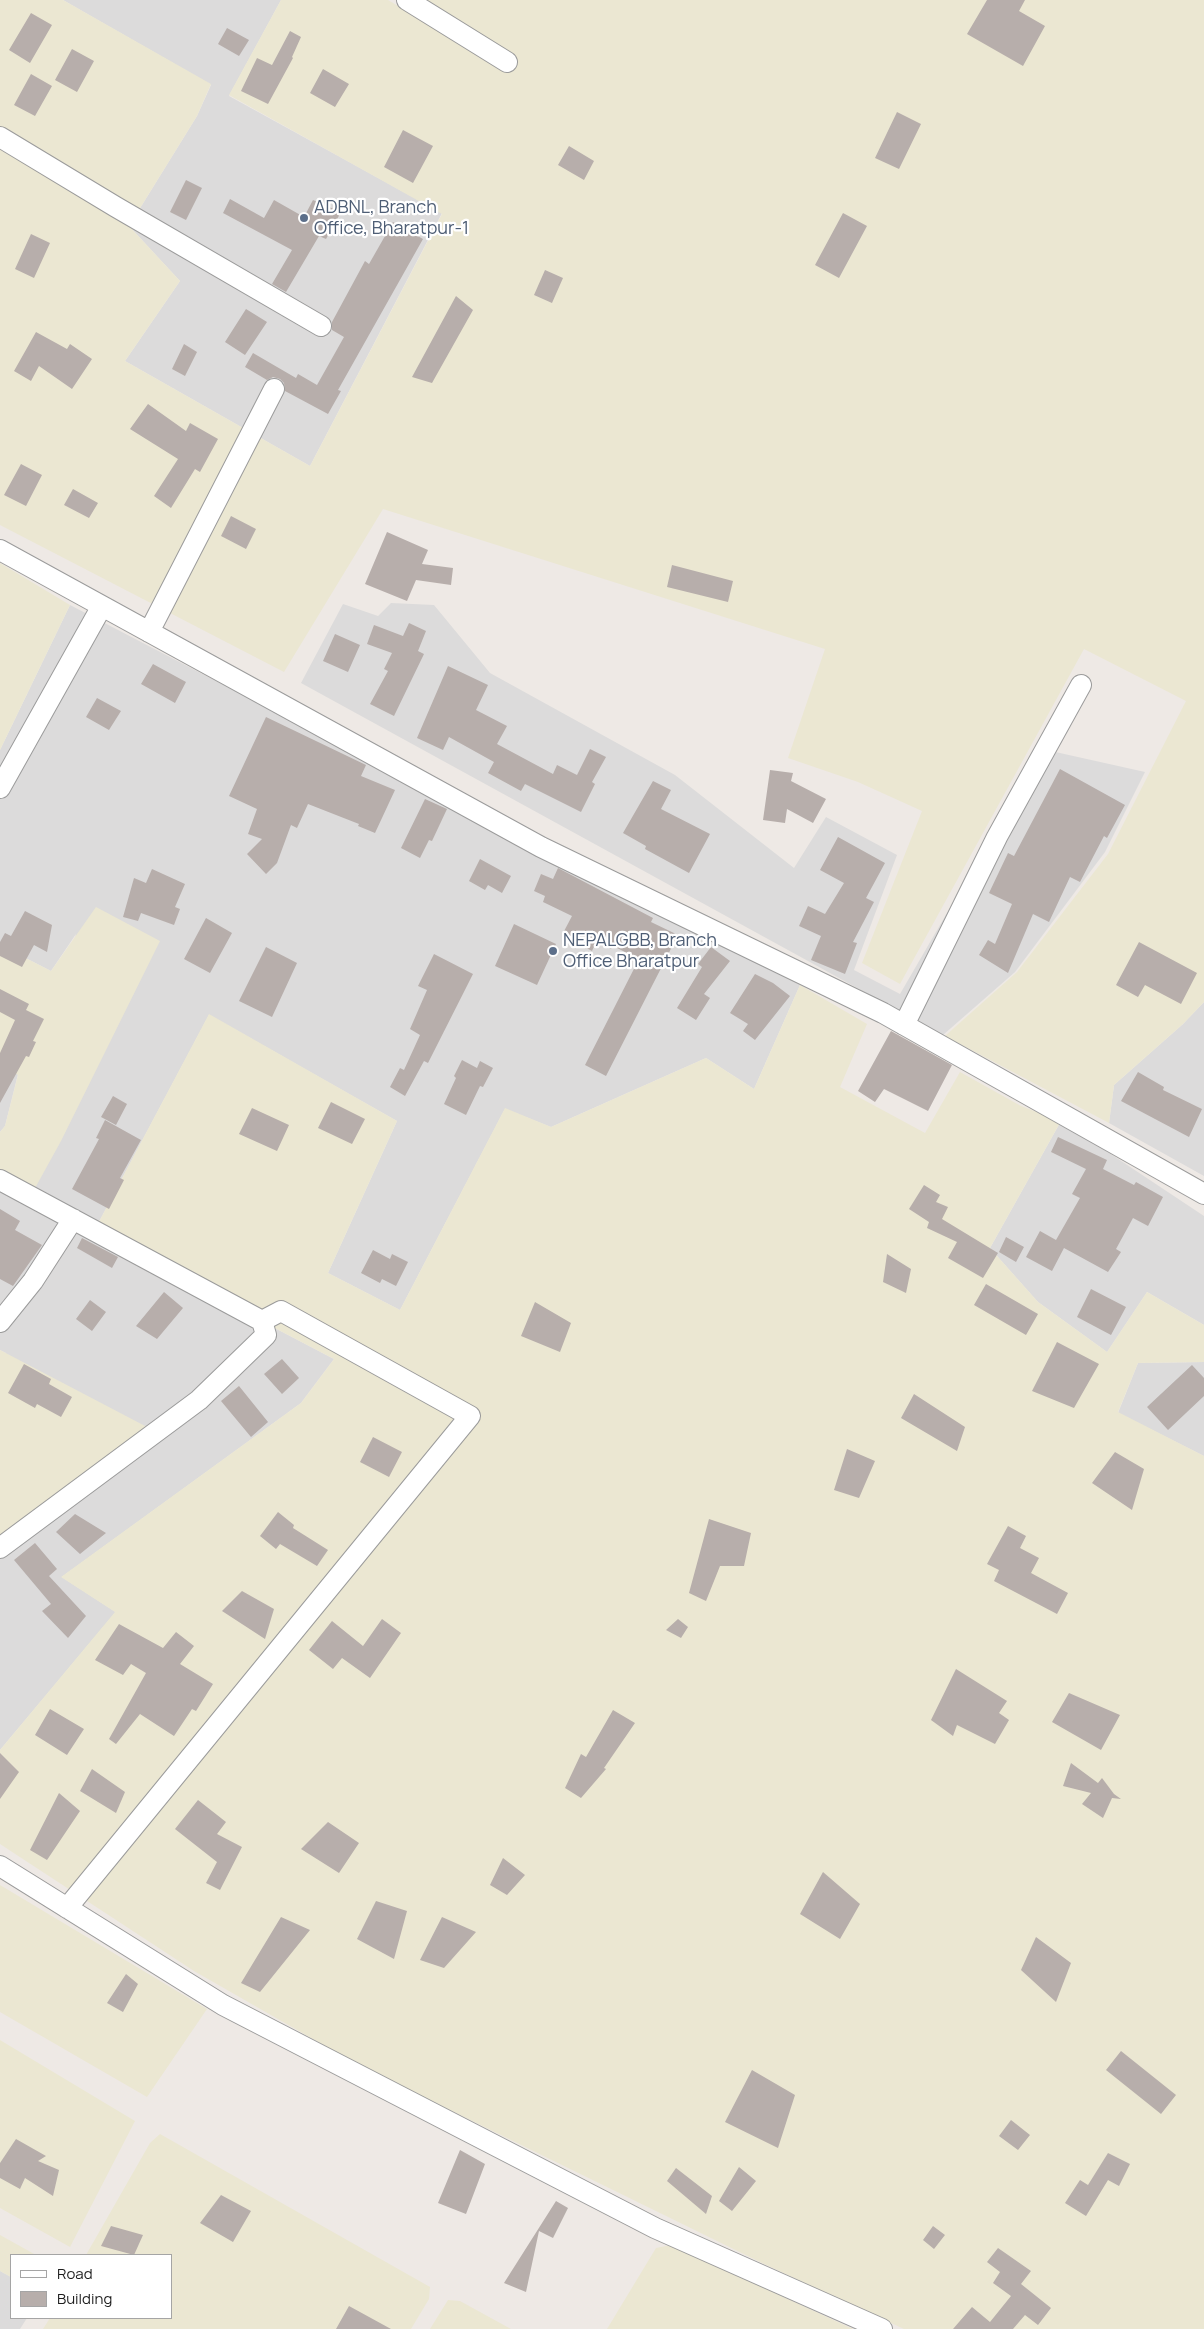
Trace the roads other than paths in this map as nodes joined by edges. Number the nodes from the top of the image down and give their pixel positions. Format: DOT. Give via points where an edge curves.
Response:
graph roads {
  1 [pos="407,0"];
  2 [pos="507,62"];
  3 [pos="0,137"];
  4 [pos="321,326"];
  5 [pos="274,390"];
  6 [pos="0,550"];
  7 [pos="102,606"];
  8 [pos="149,632"];
  9 [pos="1081,685"];
  10 [pos="0,788"];
  11 [pos="904,1025"];
  12 [pos="0,1180"];
  13 [pos="1204,1194"];
  14 [pos="73,1219"];
  15 [pos="262,1321"];
  16 [pos="0,1322"];
  17 [pos="0,1548"];
  18 [pos="0,1866"];
  19 [pos="67,1908"];
  20 [pos="882,2329"];
  1 -- 2 [label="street"];
  3 -- 4 [label="street"];
  5 -- 8 [label="street"];
  6 -- 7 [label="street"];
  7 -- 8 [label="street"];
  7 -- 10 [label="street"];
  8 -- 11 [label="street" via="541,847"];
  9 -- 11 [label="street" via="997,837"];
  11 -- 13 [label="street"];
  12 -- 14 [label="street"];
  14 -- 15 [label="street"];
  14 -- 16 [label="street" via="33,1280"];
  15 -- 17 [label="street" via="266,1335 199,1400"];
  15 -- 19 [label="street" via="281,1311 470,1416"];
  18 -- 19 [label="street"];
  19 -- 20 [label="street" via="222,2005 655,2228"];
}
